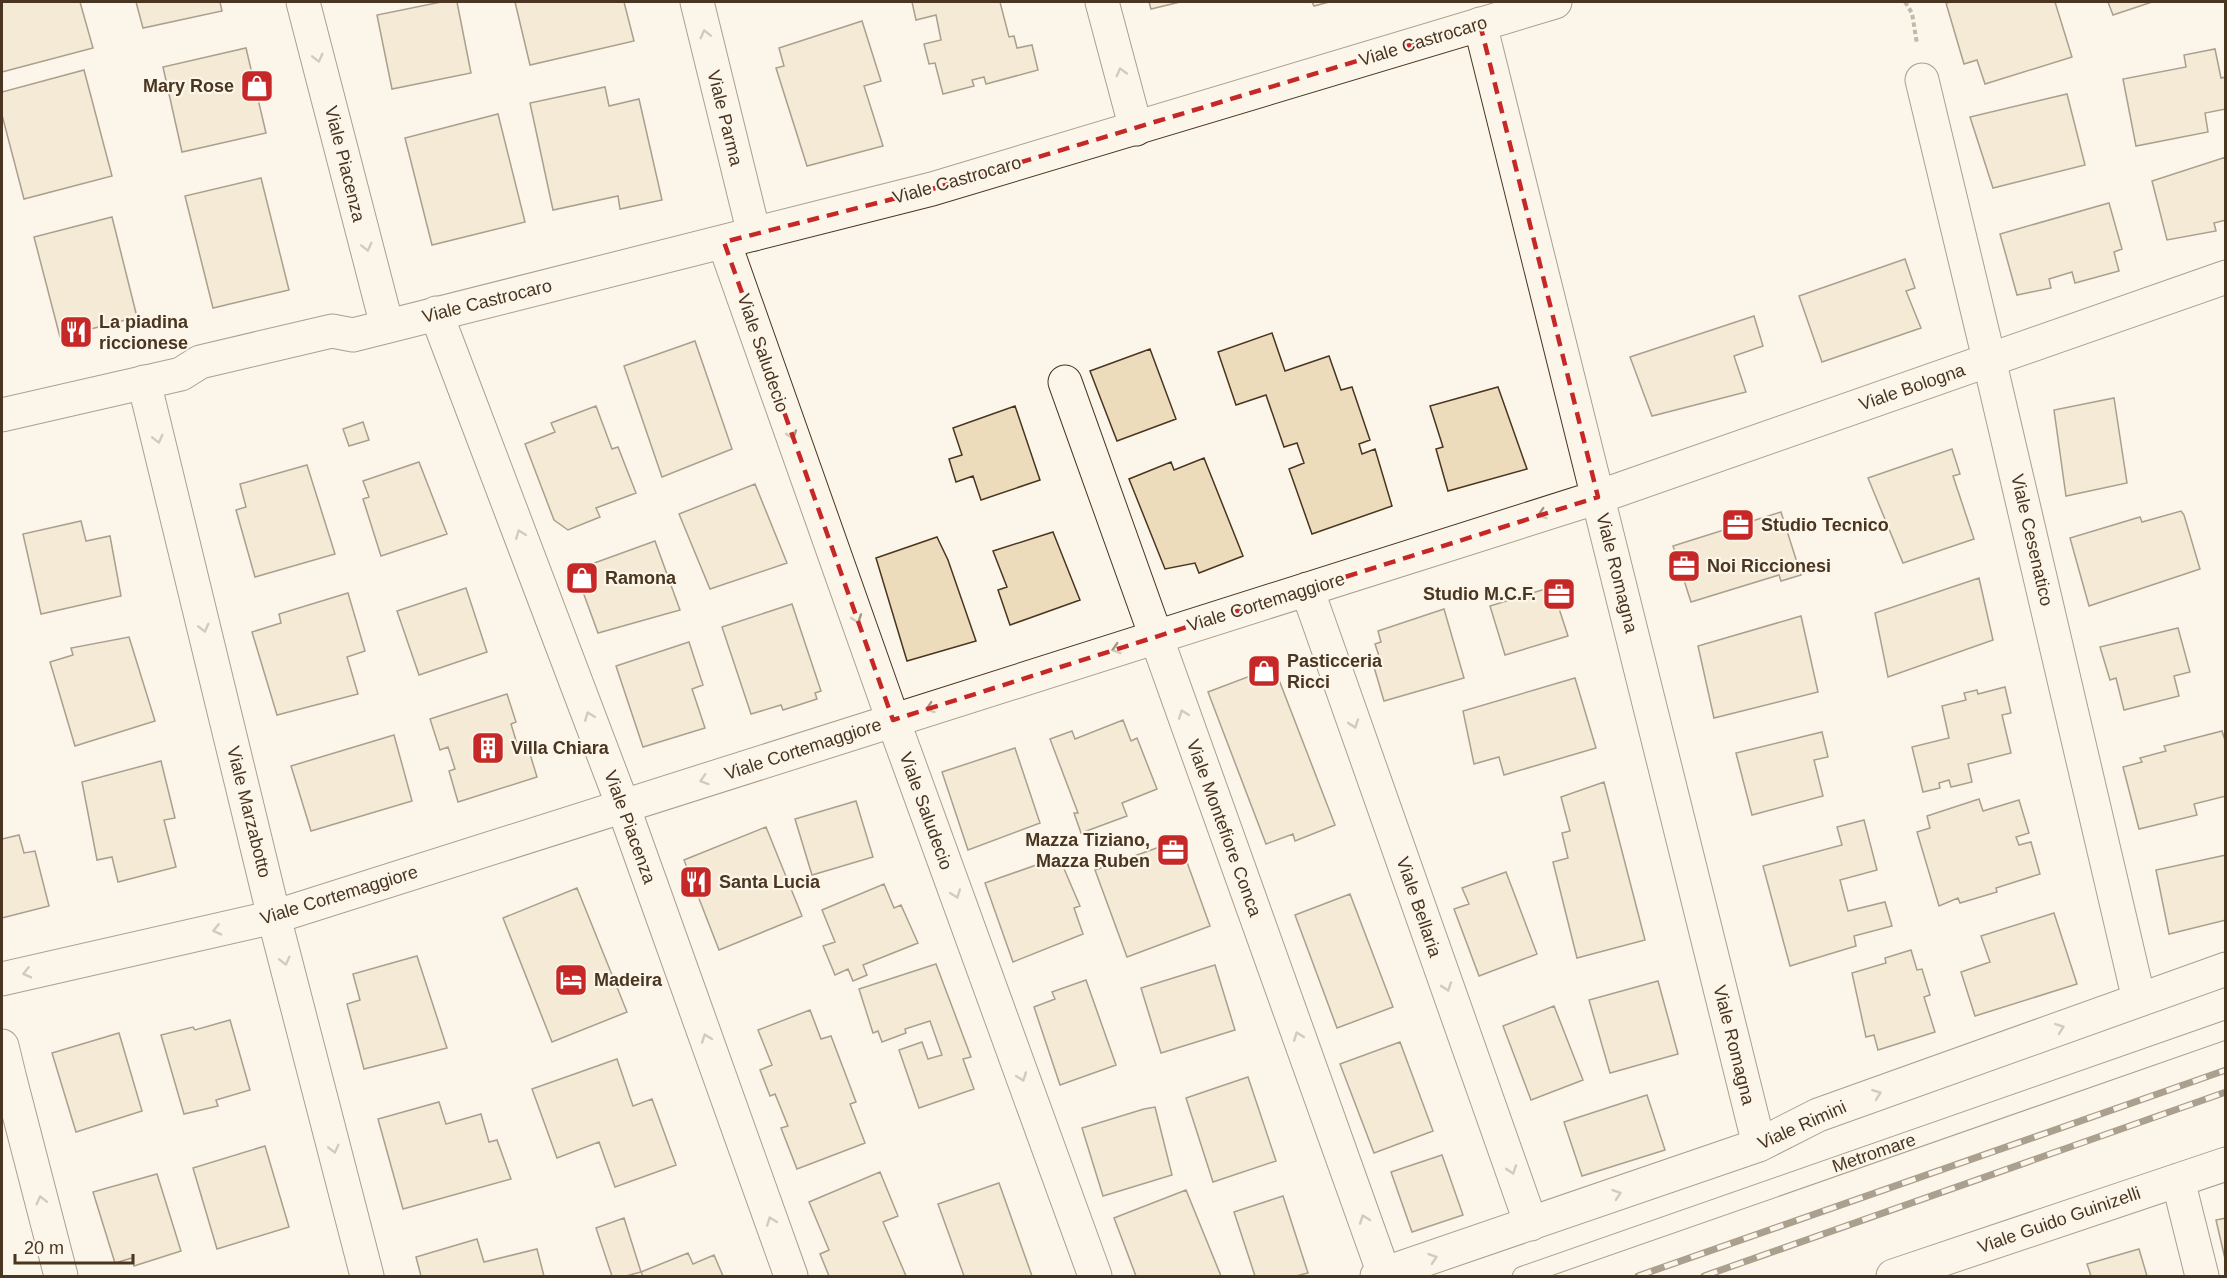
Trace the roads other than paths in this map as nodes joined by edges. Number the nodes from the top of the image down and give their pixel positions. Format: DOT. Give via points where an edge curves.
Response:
graph roads {
  1 [pos="303,2"];
  2 [pos="696,2"];
  3 [pos="1102,2"];
  4 [pos="1555,2"];
  5 [pos="1477,13"];
  6 [pos="1922,80"];
  7 [pos="1136,129"];
  8 [pos="739,238"];
  9 [pos="2226,277"];
  10 [pos="436,313"];
  11 [pos="387,326"];
  12 [pos="1989,359"];
  13 [pos="144,382"];
  14 [pos="1065,382"];
  15 [pos="2,415"];
  16 [pos="1598,497"];
  17 [pos="1306,589"];
  18 [pos="1156,637"];
  19 [pos="893,720"];
  20 [pos="623,807"];
  21 [pos="274,917"];
  22 [pos="2226,969"];
  23 [pos="2,979"];
  24 [pos="2139,1000"];
  25 [pos="2226,1030"];
  26 [pos="2,1046"];
  27 [pos="6,1080"];
  28 [pos="1759,1145"];
  29 [pos="2226,1164"];
  30 [pos="2178,1180"];
  31 [pos="1531,1224"];
  32 [pos="1380,1275"];
  33 [pos="61,1276"];
  34 [pos="367,1276"];
  35 [pos="791,1276"];
  36 [pos="1095,1276"];
  37 [pos="1522,1276"];
  38 [pos="1893,1276"];
  39 [pos="2202,1276"];
  1 -- 11 [label="street, Viale Piacenza, one-way"];
  8 -- 2 [label="street, Viale Parma, one-way"];
  7 -- 3 [label="street, one-way"];
  4 -- 5 [label="street, Viale Castrocaro"];
  5 -- 7 [label="street, Viale Castrocaro"];
  5 -- 16 [label="street, Viale Romagna"];
  6 -- 12 [label="street, Viale Cesenatico"];
  7 -- 8 [label="street, Viale Castrocaro" via="932,189"];
  8 -- 10 [label="street, Viale Castrocaro"];
  8 -- 19 [label="street, Viale Saludecio, one-way"];
  9 -- 12 [label="street, Viale Bologna"];
  10 -- 11 [label="street, Viale Castrocaro"];
  20 -- 10 [label="street, Viale Piacenza, one-way"];
  11 -- 13 [label="street, Viale Castrocaro" via="353,335 335,351 206,382 181,374"];
  12 -- 16 [label="street, Viale Bologna"];
  12 -- 24 [label="street, Viale Cesenatico"];
  13 -- 15 [label="street, Viale Castrocaro"];
  13 -- 21 [label="street, Viale Marzabotto, one-way"];
  14 -- 18 [label="street, Viale Montefiore Conca"];
  16 -- 17 [label="street, Viale Cortemaggiore, one-way"];
  16 -- 28 [label="street, Viale Romagna"];
  17 -- 18 [label="street, Viale Cortemaggiore"];
  17 -- 31 [label="street, Viale Bellaria, one-way"];
  18 -- 19 [label="street, Viale Cortemaggiore, one-way"];
  32 -- 18 [label="street, Viale Montefiore Conca, one-way"];
  19 -- 20 [label="street, Viale Cortemaggiore, one-way"];
  19 -- 36 [label="street, Viale Saludecio, one-way"];
  20 -- 21 [label="street, Viale Cortemaggiore"];
  35 -- 20 [label="street, Viale Piacenza, one-way"];
  21 -- 23 [label="street, Viale Cortemaggiore, one-way"];
  21 -- 34 [label="street, Viale Marzabotto, one-way"];
  22 -- 24 [label="street, Viale Rimini"];
  28 -- 24 [label="street, Viale Rimini, one-way" via="1818,1114"];
  25 -- 37 [label="lane, Metromare"];
  26 -- 27 [label="street"];
  33 -- 27 [label="street, one-way"];
  31 -- 28 [label="street, Viale Rimini, one-way"];
  29 -- 30 [label="street, Viale Guido Guinizelli"];
  30 -- 38 [label="street, Viale Guido Guinizelli"];
  30 -- 39 [label="street"];
  32 -- 31 [label="street, Viale Rimini, one-way"];
}
